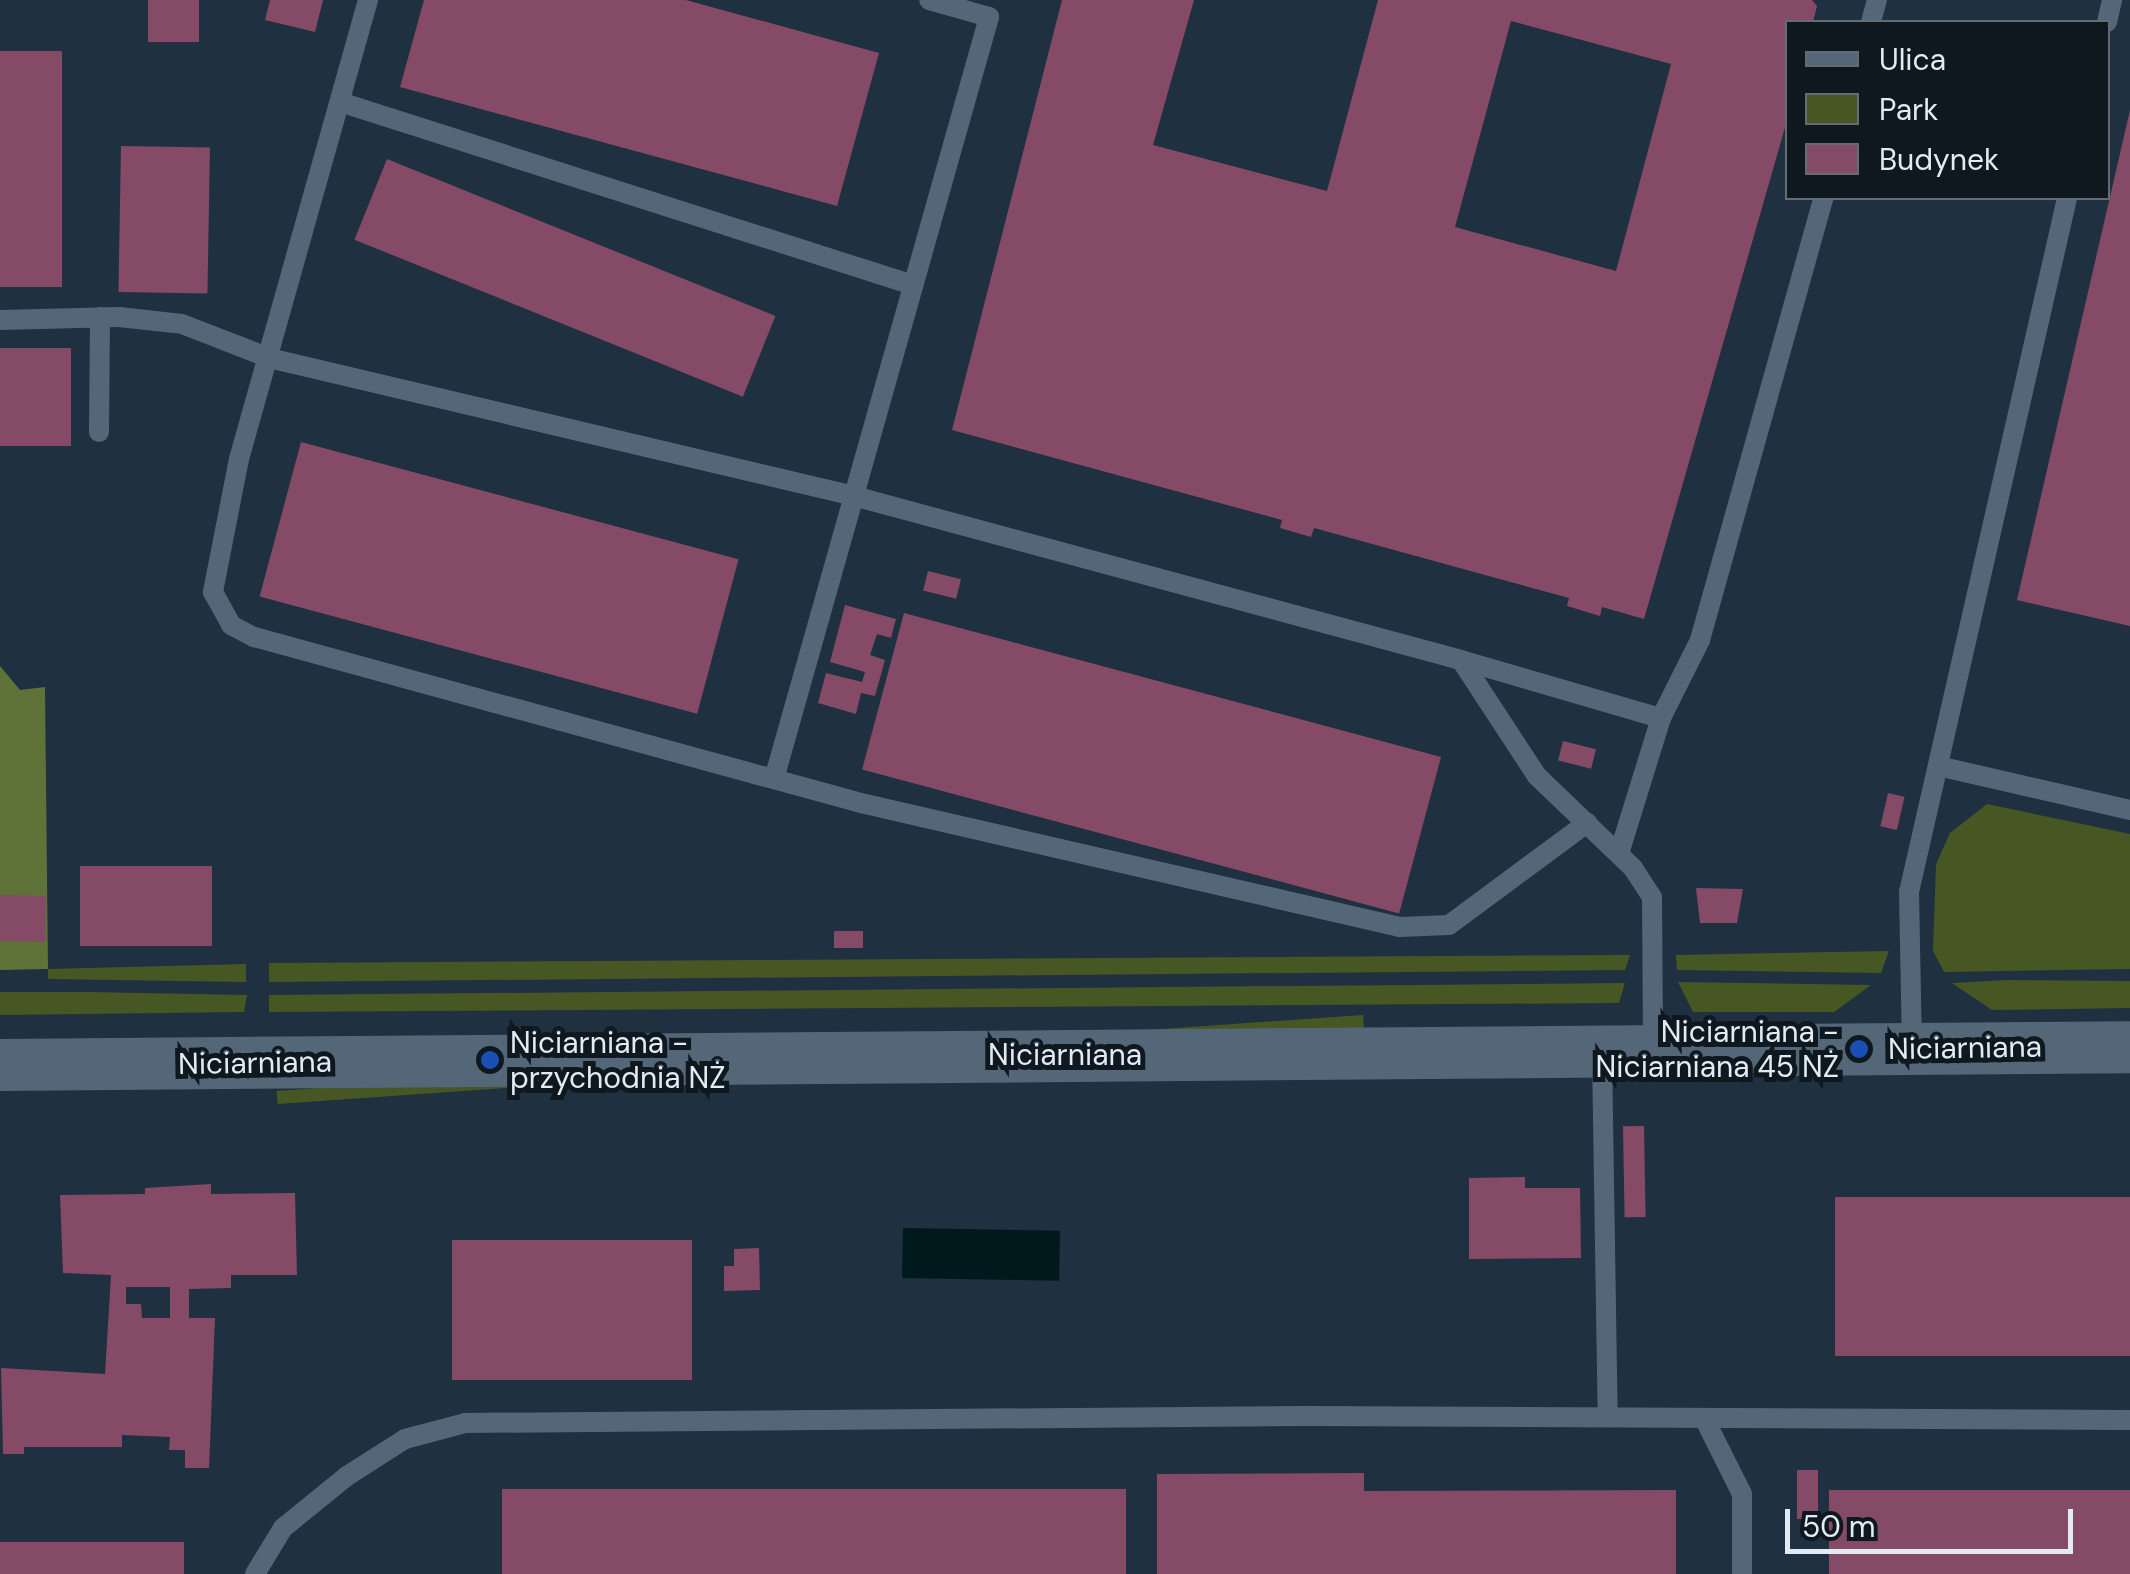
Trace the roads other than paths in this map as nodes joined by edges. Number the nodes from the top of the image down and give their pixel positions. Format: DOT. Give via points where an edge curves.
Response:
graph roads {
  1 [pos="368,0"];
  2 [pos="929,0"];
  3 [pos="991,8"];
  4 [pos="340,102"];
  5 [pos="1822,200"];
  6 [pos="2067,200"];
  7 [pos="913,285"];
  8 [pos="100,317"];
  9 [pos="0,320"];
  10 [pos="268,358"];
  11 [pos="99,432"];
  12 [pos="850,495"];
  13 [pos="1461,660"];
  14 [pos="1661,718"];
  15 [pos="1938,766"];
  16 [pos="774,780"];
  17 [pos="2130,810"];
  18 [pos="1587,823"];
  19 [pos="1619,854"];
  20 [pos="2130,1047"];
  21 [pos="1912,1049"];
  22 [pos="1602,1052"];
  23 [pos="1653,1052"];
  24 [pos="0,1065"];
  25 [pos="1608,1417"];
  26 [pos="1705,1420"];
  27 [pos="2130,1420"];
  28 [pos="255,1574"];
  29 [pos="1742,1574"];
  1 -- 4 [label="lane"];
  2 -- 3 [label="lane"];
  3 -- 7 [label="lane"];
  4 -- 7 [label="lane"];
  4 -- 10 [label="lane"];
  5 -- 14 [label="lane" via="1700,640"];
  6 -- 15 [label="lane"];
  7 -- 12 [label="lane"];
  8 -- 9 [label="lane"];
  8 -- 10 [label="lane" via="182,324"];
  8 -- 11 [label="lane"];
  10 -- 12 [label="lane"];
  10 -- 16 [label="lane" via="239,459 213,592 230,625"];
  12 -- 13 [label="lane"];
  12 -- 16 [label="lane"];
  13 -- 14 [label="lane"];
  13 -- 18 [label="lane" via="1538,776"];
  14 -- 19 [label="lane"];
  15 -- 17 [label="lane"];
  15 -- 21 [label="lane" via="1909,892"];
  16 -- 18 [label="lane" via="1400,928 1449,925"];
  18 -- 19 [label="lane"];
  19 -- 23 [label="lane" via="1652,897"];
  20 -- 21 [label="street, Niciarniana"];
  21 -- 23 [label="street, Niciarniana"];
  22 -- 23 [label="street, Niciarniana"];
  22 -- 24 [label="street, Niciarniana"];
  22 -- 25 [label="lane"];
  25 -- 26 [label="lane"];
  25 -- 28 [label="lane" via="465,1423 406,1439 347,1476 283,1528"];
  26 -- 27 [label="lane"];
  26 -- 29 [label="lane" via="1742,1494"];
}
